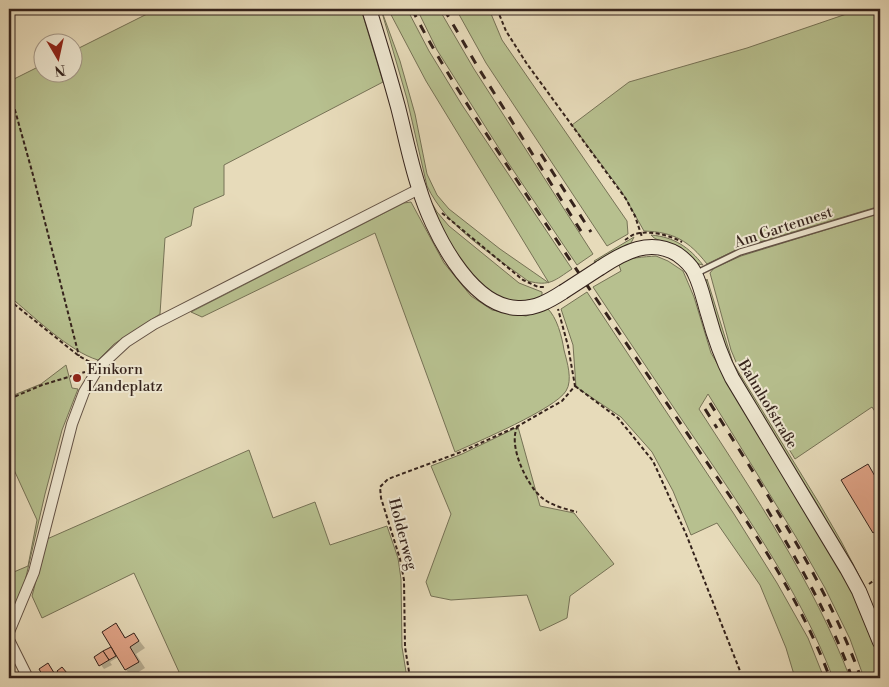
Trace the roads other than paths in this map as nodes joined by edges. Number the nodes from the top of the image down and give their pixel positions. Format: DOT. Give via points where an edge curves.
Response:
graph roads {
  1 [pos="369,9"];
  2 [pos="419,189"];
  3 [pos="880,210"];
  4 [pos="696,274"];
  5 [pos="9,632"];
  6 [pos="9,640"];
  7 [pos="880,642"];
  8 [pos="28,678"];
  1 -- 2 [label="main road, Bahnhofstraße"];
  2 -- 4 [label="main road, Bahnhofstraße, bridge" via="430,218 470,282 481,293 502,305 518,308 536,306 642,240 675,253"];
  2 -- 5 [label="street" via="154,324 126,342 99,367 84,392 72,424 34,572"];
  3 -- 4 [label="lane, Am Gartennest" via="740,252"];
  4 -- 7 [label="main road, Bahnhofstraße" via="717,346 732,378 847,569"];
  6 -- 8 [label="street"];
}
